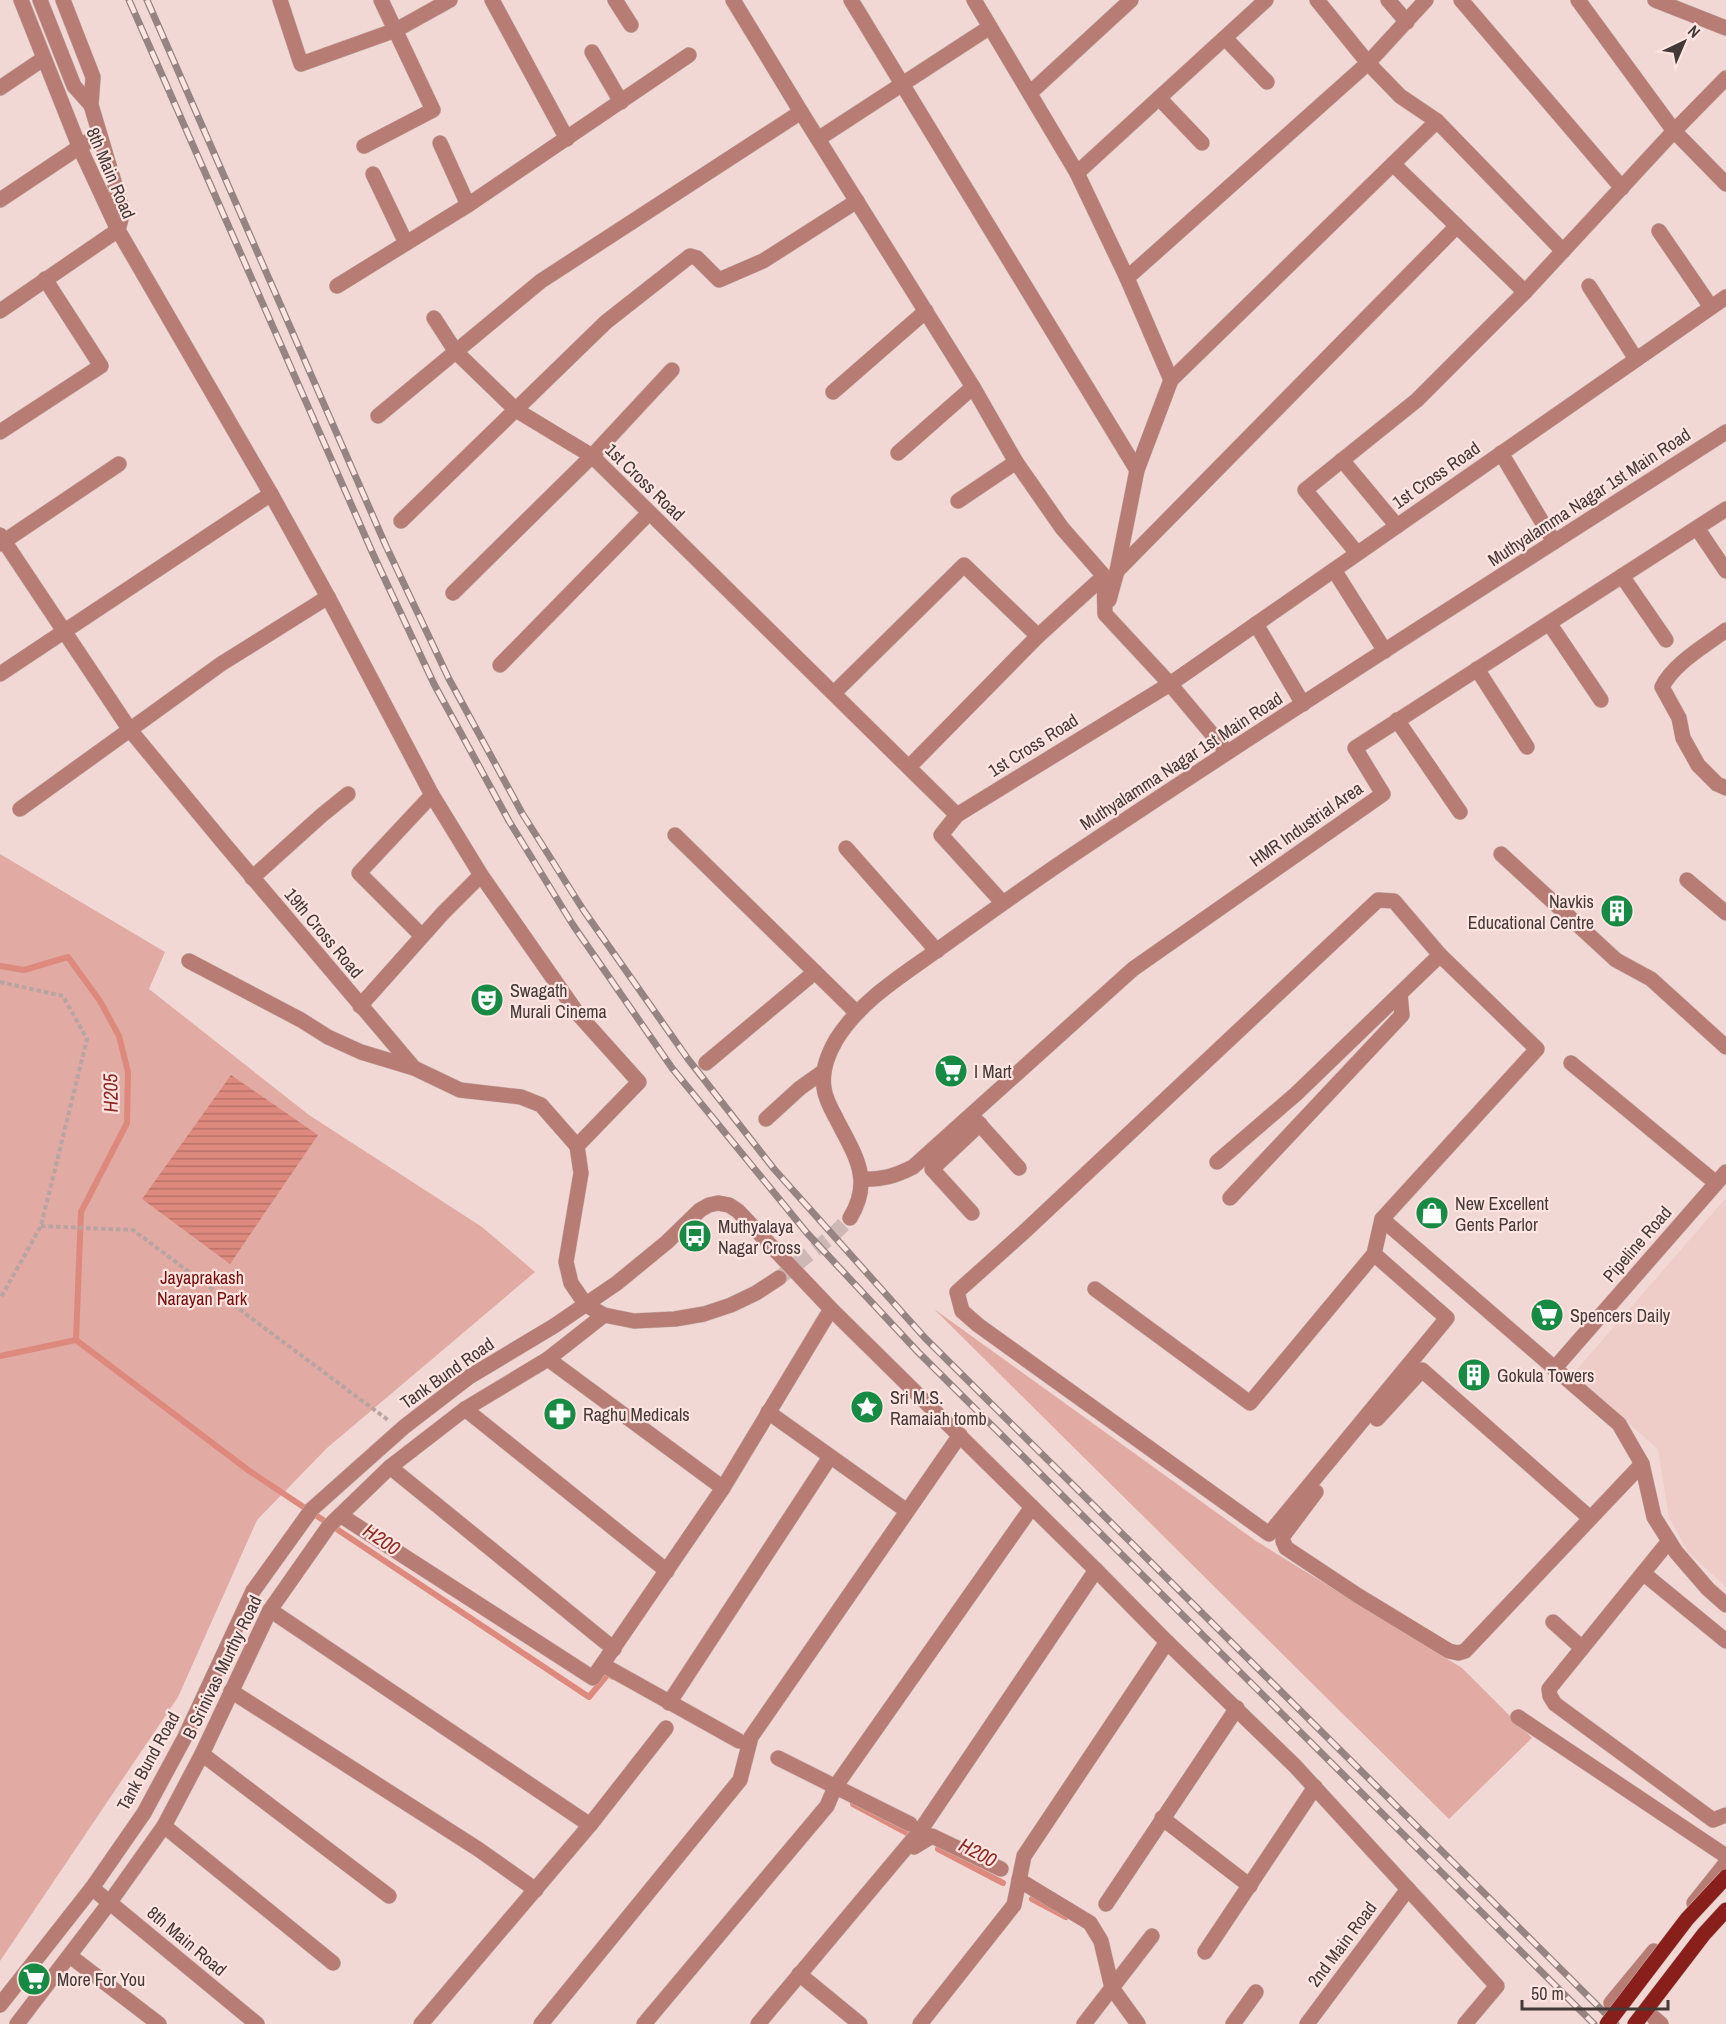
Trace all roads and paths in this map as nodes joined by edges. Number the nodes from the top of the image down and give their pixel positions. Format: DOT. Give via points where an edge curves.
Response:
graph roads {
  1 [pos="21,0"];
  2 [pos="40,0"];
  3 [pos="63,0"];
  4 [pos="280,0"];
  5 [pos="381,0"];
  6 [pos="450,0"];
  7 [pos="492,0"];
  8 [pos="615,0"];
  9 [pos="733,0"];
  10 [pos="851,0"];
  11 [pos="1131,0"];
  12 [pos="1266,0"];
  13 [pos="1317,0"];
  14 [pos="1388,0"];
  15 [pos="1426,0"];
  16 [pos="1461,0"];
  17 [pos="1578,0"];
  18 [pos="1655,0"];
  19 [pos="976,1"];
  20 [pos="1407,22"];
  21 [pos="632,25"];
  22 [pos="990,27"];
  23 [pos="1726,28"];
  24 [pos="396,30"];
  25 [pos="1225,38"];
  26 [pos="592,52"];
  27 [pos="689,55"];
  28 [pos="43,59"];
  29 [pos="1368,63"];
  30 [pos="1726,78"];
  31 [pos="1267,82"];
  32 [pos="901,83"];
  33 [pos="0,88"];
  34 [pos="1030,93"];
  35 [pos="1159,98"];
  36 [pos="621,102"];
  37 [pos="91,105"];
  38 [pos="801,112"];
  39 [pos="1437,121"];
  40 [pos="1674,131"];
  41 [pos="99,134"];
  42 [pos="567,139"];
  43 [pos="818,139"];
  44 [pos="440,143"];
  45 [pos="1202,143"];
  46 [pos="79,146"];
  47 [pos="364,146"];
  48 [pos="1393,164"];
  49 [pos="1077,173"];
  50 [pos="373,174"];
  51 [pos="1726,184"];
  52 [pos="1622,188"];
  53 [pos="0,200"];
  54 [pos="857,201"];
  55 [pos="468,205"];
  56 [pos="1457,226"];
  57 [pos="118,230"];
  58 [pos="1659,231"];
  59 [pos="406,243"];
  60 [pos="1563,251"];
  61 [pos="1127,278"];
  62 [pos="45,279"];
  63 [pos="337,286"];
  64 [pos="1589,286"];
  65 [pos="1525,292"];
  66 [pos="1726,297"];
  67 [pos="1712,307"];
  68 [pos="0,310"];
  69 [pos="926,311"];
  70 [pos="435,318"];
  71 [pos="456,352"];
  72 [pos="1636,359"];
  73 [pos="672,370"];
  74 [pos="1171,380"];
  75 [pos="973,387"];
  76 [pos="833,392"];
  77 [pos="516,410"];
  78 [pos="378,416"];
  79 [pos="0,432"];
  80 [pos="1726,432"];
  81 [pos="898,453"];
  82 [pos="1501,453"];
  83 [pos="592,456"];
  84 [pos="1342,460"];
  85 [pos="1016,462"];
  86 [pos="119,464"];
  87 [pos="1137,470"];
  88 [pos="271,494"];
  89 [pos="958,501"];
  90 [pos="1726,509"];
  91 [pos="649,513"];
  92 [pos="401,521"];
  93 [pos="1397,526"];
  94 [pos="1697,528"];
  95 [pos="1,540"];
  96 [pos="1554,542"];
  97 [pos="1357,553"];
  98 [pos="1334,570"];
  99 [pos="1726,572"];
  100 [pos="1111,574"];
  101 [pos="1622,576"];
  102 [pos="453,594"];
  103 [pos="328,597"];
  104 [pos="1549,622"];
  105 [pos="1256,624"];
  106 [pos="64,630"];
  107 [pos="1726,630"];
  108 [pos="1038,636"];
  109 [pos="1666,640"];
  110 [pos="1384,651"];
  111 [pos="500,665"];
  112 [pos="1477,669"];
  113 [pos="0,674"];
  114 [pos="1170,684"];
  115 [pos="834,693"];
  116 [pos="1601,700"];
  117 [pos="1303,704"];
  118 [pos="1397,720"];
  119 [pos="130,730"];
  120 [pos="1527,747"];
  121 [pos="1227,752"];
  122 [pos="909,768"];
  123 [pos="1723,784"];
  124 [pos="348,794"];
  125 [pos="432,795"];
  126 [pos="20,809"];
  127 [pos="1460,812"];
  128 [pos="957,815"];
  129 [pos="675,835"];
  130 [pos="846,848"];
  131 [pos="1501,854"];
  132 [pos="481,875"];
  133 [pos="252,878"];
  134 [pos="1687,880"];
  135 [pos="1002,902"];
  136 [pos="1726,913"];
  137 [pos="422,936"];
  138 [pos="937,951"];
  139 [pos="1440,955"];
  140 [pos="189,962"];
  141 [pos="815,972"];
  142 [pos="0,982"];
  143 [pos="1400,994"];
  144 [pos="360,1006"];
  145 [pos="857,1013"];
  146 [pos="1726,1047"];
  147 [pos="706,1063"];
  148 [pos="1571,1063"];
  149 [pos="414,1068"];
  150 [pos="824,1071"];
  151 [pos="766,1119"];
  152 [pos="976,1119"];
  153 [pos="577,1146"];
  154 [pos="1217,1162"];
  155 [pos="1018,1168"];
  156 [pos="1721,1177"];
  157 [pos="861,1179"];
  158 [pos="1230,1198"];
  159 [pos="972,1213"];
  160 [pos="850,1218"];
  161 [pos="1382,1219"];
  162 [pos="41,1226"];
  163 [pos="1374,1254"];
  164 [pos="779,1278"];
  165 [pos="1095,1289"];
  166 [pos="0,1299"];
  167 [pos="586,1305"];
  168 [pos="831,1309"];
  169 [pos="604,1315"];
  170 [pos="548,1359"];
  171 [pos="1554,1369"];
  172 [pos="465,1409"];
  173 [pos="768,1412"];
  174 [pos="401,1430"];
  175 [pos="960,1435"];
  176 [pos="830,1457"];
  177 [pos="1642,1464"];
  178 [pos="390,1467"];
  179 [pos="723,1488"];
  180 [pos="1032,1507"];
  181 [pos="907,1511"];
  182 [pos="1590,1518"];
  183 [pos="334,1522"];
  184 [pos="1669,1541"];
  185 [pos="1096,1570"];
  186 [pos="667,1571"];
  187 [pos="1643,1573"];
  188 [pos="1726,1605"];
  189 [pos="270,1610"];
  190 [pos="1554,1622"];
  191 [pos="1726,1641"];
  192 [pos="1167,1642"];
  193 [pos="1582,1648"];
  194 [pos="614,1649"];
  195 [pos="603,1665"];
  196 [pos="231,1691"];
  197 [pos="669,1703"];
  198 [pos="1236,1708"];
  199 [pos="1518,1717"];
  200 [pos="666,1728"];
  201 [pos="739,1741"];
  202 [pos="202,1754"];
  203 [pos="778,1758"];
  204 [pos="835,1787"];
  205 [pos="1315,1787"];
  206 [pos="1726,1815"];
  207 [pos="1162,1818"];
  208 [pos="910,1824"];
  209 [pos="590,1825"];
  210 [pos="164,1826"];
  211 [pos="906,1846"];
  212 [pos="1726,1856"];
  213 [pos="1726,1863"];
  214 [pos="1001,1869"];
  215 [pos="1726,1877"];
  216 [pos="1019,1880"];
  217 [pos="1250,1886"];
  218 [pos="92,1888"];
  219 [pos="1408,1889"];
  220 [pos="536,1890"];
  221 [pos="390,1896"];
  222 [pos="110,1902"];
  223 [pos="1106,1904"];
  224 [pos="1726,1910"];
  225 [pos="1152,1936"];
  226 [pos="1205,1952"];
  227 [pos="70,1956"];
  228 [pos="333,1963"];
  229 [pos="799,1974"];
  230 [pos="1112,1988"];
  231 [pos="1256,1992"];
  232 [pos="1611,2003"];
  233 [pos="0,2005"];
  234 [pos="18,2024"];
  235 [pos="159,2024"];
  236 [pos="257,2024"];
  237 [pos="421,2024"];
  238 [pos="541,2024"];
  239 [pos="644,2024"];
  240 [pos="758,2024"];
  241 [pos="860,2024"];
  242 [pos="920,2024"];
  243 [pos="1084,2024"];
  244 [pos="1138,2024"];
  245 [pos="1233,2024"];
  246 [pos="1307,2024"];
  247 [pos="1465,2024"];
  248 [pos="1607,2024"];
  249 [pos="1635,2024"];
  1 -- 28 [label="street, 8th Main Road"];
  2 -- 37 [label="street" via="74,86"];
  3 -- 37 [label="street" via="93,78"];
  4 -- 24 [label="street" via="301,64"];
  5 -- 24 [label="street"];
  6 -- 24 [label="street"];
  7 -- 42 [label="street"];
  8 -- 21 [label="street"];
  9 -- 38 [label="street"];
  10 -- 32 [label="street"];
  11 -- 34 [label="street"];
  12 -- 25 [label="street"];
  13 -- 29 [label="street"];
  14 -- 20 [label="street"];
  15 -- 20 [label="street"];
  16 -- 52 [label="street"];
  17 -- 40 [label="street"];
  18 -- 23 [label="street"];
  19 -- 22 [label="street"];
  20 -- 29 [label="street"];
  22 -- 32 [label="street"];
  22 -- 34 [label="street"];
  24 -- 47 [label="street" via="433,110"];
  25 -- 31 [label="street"];
  25 -- 35 [label="street"];
  26 -- 36 [label="street"];
  27 -- 36 [label="street"];
  28 -- 33 [label="street"];
  28 -- 46 [label="street, 8th Main Road"];
  29 -- 39 [label="street" via="1400,96"];
  29 -- 61 [label="street"];
  30 -- 40 [label="street"];
  32 -- 43 [label="street"];
  32 -- 87 [label="street"];
  34 -- 49 [label="street"];
  35 -- 45 [label="street"];
  35 -- 49 [label="street"];
  36 -- 42 [label="street"];
  37 -- 41 [label="street"];
  38 -- 43 [label="street"];
  38 -- 71 [label="street" via="541,281"];
  39 -- 48 [label="street"];
  39 -- 60 [label="street"];
  40 -- 51 [label="street"];
  40 -- 52 [label="street"];
  41 -- 46 [label="street"];
  41 -- 57 [label="street" via="123,212"];
  42 -- 55 [label="street"];
  43 -- 54 [label="street"];
  44 -- 55 [label="street"];
  46 -- 53 [label="street"];
  46 -- 57 [label="street, 8th Main Road"];
  48 -- 56 [label="street"];
  48 -- 74 [label="street"];
  49 -- 61 [label="street"];
  50 -- 59 [label="street"];
  52 -- 60 [label="street"];
  54 -- 69 [label="street"];
  54 -- 77 [label="street" via="763,261 719,279 690,256 606,322"];
  55 -- 59 [label="street"];
  56 -- 65 [label="street"];
  56 -- 100 [label="street"];
  57 -- 62 [label="street, 8th Main Road"];
  57 -- 88 [label="street"];
  58 -- 67 [label="street"];
  59 -- 63 [label="street"];
  60 -- 65 [label="street"];
  61 -- 74 [label="street"];
  62 -- 68 [label="street, 8th Main Road"];
  62 -- 79 [label="street" via="101,366"];
  64 -- 72 [label="street"];
  65 -- 84 [label="street" via="1417,400"];
  66 -- 67 [label="street, 1st Cross Road"];
  67 -- 72 [label="street, 1st Cross Road"];
  69 -- 75 [label="street"];
  69 -- 76 [label="street"];
  70 -- 71 [label="street, 1st Cross Road"];
  71 -- 77 [label="street, 1st Cross Road"];
  71 -- 78 [label="street"];
  72 -- 82 [label="street, 1st Cross Road"];
  73 -- 83 [label="street"];
  74 -- 87 [label="street"];
  75 -- 81 [label="street"];
  75 -- 85 [label="street"];
  77 -- 83 [label="street, 1st Cross Road"];
  77 -- 92 [label="street"];
  80 -- 96 [label="street, Muthyalamma Nagar 1st Main Road"];
  82 -- 93 [label="street, 1st Cross Road"];
  82 -- 96 [label="street"];
  83 -- 91 [label="street, 1st Cross Road"];
  83 -- 102 [label="street"];
  84 -- 93 [label="street"];
  84 -- 97 [label="street" via="1305,490"];
  85 -- 89 [label="street"];
  85 -- 100 [label="street" via="1062,528"];
  86 -- 95 [label="street"];
  87 -- 100 [label="street"];
  88 -- 103 [label="street"];
  88 -- 106 [label="street"];
  90 -- 94 [label="street, HMR Industrial Area"];
  91 -- 111 [label="street"];
  91 -- 115 [label="street, 1st Cross Road"];
  93 -- 97 [label="street, 1st Cross Road"];
  94 -- 99 [label="street"];
  94 -- 101 [label="street, HMR Industrial Area"];
  95 -- 106 [label="street, 19th Cross Road"];
  96 -- 110 [label="street, Muthyalamma Nagar 1st Main Road"];
  97 -- 98 [label="street, 1st Cross Road"];
  98 -- 105 [label="street, 1st Cross Road"];
  98 -- 110 [label="street"];
  100 -- 108 [label="street"];
  100 -- 114 [label="street" via="1105,614"];
  101 -- 104 [label="street, HMR Industrial Area"];
  101 -- 109 [label="street"];
  103 -- 119 [label="street" via="221,664"];
  103 -- 125 [label="street"];
  104 -- 112 [label="street, HMR Industrial Area"];
  104 -- 116 [label="street"];
  105 -- 114 [label="street, 1st Cross Road"];
  105 -- 117 [label="street"];
  106 -- 113 [label="street"];
  106 -- 119 [label="street, 19th Cross Road"];
  107 -- 123 [label="street" via="1677,668 1662,687 1698,765"];
  108 -- 115 [label="street" via="964,565"];
  108 -- 122 [label="street"];
  110 -- 117 [label="street, Muthyalamma Nagar 1st Main Road"];
  112 -- 118 [label="street, HMR Industrial Area"];
  112 -- 120 [label="street"];
  114 -- 121 [label="street"];
  114 -- 128 [label="street, 1st Cross Road"];
  115 -- 122 [label="street, 1st Cross Road"];
  117 -- 121 [label="street, Muthyalamma Nagar 1st Main Road"];
  118 -- 127 [label="street"];
  118 -- 152 [label="street, HMR Industrial Area" via="1355,748 1383,794 1133,969"];
  119 -- 126 [label="street"];
  119 -- 133 [label="street, 19th Cross Road"];
  121 -- 135 [label="street, Muthyalamma Nagar 1st Main Road"];
  122 -- 128 [label="street, 1st Cross Road"];
  124 -- 133 [label="street"];
  125 -- 132 [label="street"];
  125 -- 137 [label="street" via="359,873"];
  128 -- 135 [label="street" via="941,835"];
  129 -- 141 [label="street"];
  130 -- 138 [label="street"];
  131 -- 146 [label="street" via="1616,960 1651,979"];
  132 -- 137 [label="street"];
  132 -- 153 [label="street" via="578,1014 639,1082"];
  133 -- 144 [label="street, 19th Cross Road"];
  134 -- 136 [label="street"];
  135 -- 138 [label="street, Muthyalamma Nagar 1st Main Road"];
  137 -- 144 [label="street"];
  138 -- 145 [label="street, Muthyalamma Nagar 1st Main Road" via="868,1000"];
  139 -- 143 [label="street"];
  139 -- 161 [label="street" via="1537,1049"];
  139 -- 163 [label="street" via="1394,901 1378,900 957,1292 962,1311 978,1325 1269,1534 1447,1318"];
  140 -- 149 [label="street" via="344,1045"];
  141 -- 145 [label="street"];
  141 -- 147 [label="street"];
  142 -- 162 [label="path" via="63,996 87,1040"];
  143 -- 154 [label="street" via="1296,1094"];
  143 -- 158 [label="street" via="1402,1016"];
  144 -- 149 [label="street, 19th Cross Road"];
  145 -- 150 [label="street, Muthyalamma Nagar 1st Main Road" via="838,1037"];
  148 -- 156 [label="street"];
  149 -- 153 [label="street, 19th Cross Road" via="460,1090 520,1097 541,1105"];
  150 -- 151 [label="street"];
  150 -- 157 [label="street, Muthyalamma Nagar 1st Main Road" via="824,1089 855,1155"];
  152 -- 155 [label="street"];
  152 -- 157 [label="street, HMR Industrial Area" via="914,1167 880,1180"];
  152 -- 159 [label="street" via="932,1169"];
  153 -- 167 [label="street" via="581,1173 566,1262 571,1283"];
  156 -- 171 [label="street, Pipeline Road"];
  157 -- 160 [label="street, Muthyalamma Nagar 1st Main Road" via="859,1204"];
  161 -- 163 [label="street"];
  161 -- 171 [label="street"];
  162 -- 166 [label="path"];
  162 -- 174 [label="path" via="133,1230"];
  163 -- 165 [label="street" via="1250,1403"];
  164 -- 169 [label="street" via="756,1293 704,1314 634,1321"];
  167 -- 168 [label="street, Tank Bund Road" via="667,1242 700,1210 718,1203 738,1211"];
  167 -- 169 [label="street"];
  167 -- 174 [label="street, Tank Bund Road" via="469,1377"];
  168 -- 173 [label="street"];
  168 -- 175 [label="street, Tank Bund Road"];
  169 -- 170 [label="street, B Srinivas Murthy Road"];
  170 -- 172 [label="street, B Srinivas Murthy Road"];
  170 -- 179 [label="street"];
  171 -- 177 [label="street" via="1619,1424"];
  172 -- 178 [label="street, B Srinivas Murthy Road"];
  172 -- 186 [label="street"];
  173 -- 176 [label="street"];
  173 -- 179 [label="street"];
  174 -- 218 [label="street, Tank Bund Road" via="308,1514 253,1591 175,1756 144,1813"];
  175 -- 180 [label="street, Tank Bund Road"];
  175 -- 181 [label="street"];
  176 -- 181 [label="street"];
  176 -- 197 [label="street"];
  177 -- 182 [label="street"];
  177 -- 184 [label="street" via="1654,1518"];
  178 -- 183 [label="street, B Srinivas Murthy Road"];
  178 -- 194 [label="street"];
  179 -- 186 [label="street"];
  180 -- 185 [label="street, Tank Bund Road"];
  180 -- 204 [label="street"];
  181 -- 238 [label="street" via="751,1737 740,1780"];
  182 -- 182 [label="street" via="1466,1651 1458,1653 1357,1594 1286,1548 1283,1541 1336,1467 1422,1370"];
  183 -- 189 [label="street, B Srinivas Murthy Road"];
  183 -- 195 [label="street" via="593,1678"];
  184 -- 187 [label="street"];
  184 -- 188 [label="street"];
  185 -- 192 [label="street, Tank Bund Road"];
  185 -- 211 [label="street"];
  186 -- 194 [label="street"];
  187 -- 191 [label="street"];
  187 -- 193 [label="street"];
  189 -- 196 [label="street, B Srinivas Murthy Road"];
  189 -- 209 [label="street"];
  190 -- 193 [label="street"];
  192 -- 198 [label="street, Tank Bund Road"];
  192 -- 216 [label="street" via="1024,1856"];
  193 -- 206 [label="street" via="1549,1689 1555,1704 1713,1820"];
  194 -- 195 [label="street"];
  195 -- 197 [label="street"];
  196 -- 202 [label="street, B Srinivas Murthy Road"];
  196 -- 220 [label="street"];
  197 -- 201 [label="street"];
  198 -- 205 [label="street, Tank Bund Road"];
  198 -- 207 [label="street"];
  199 -- 212 [label="street"];
  200 -- 209 [label="street"];
  202 -- 210 [label="street, B Srinivas Murthy Road"];
  202 -- 221 [label="street"];
  203 -- 204 [label="street"];
  204 -- 208 [label="street"];
  204 -- 239 [label="street" via="827,1806"];
  205 -- 217 [label="street"];
  205 -- 219 [label="street, Tank Bund Road"];
  207 -- 217 [label="street"];
  207 -- 223 [label="street"];
  209 -- 220 [label="street"];
  210 -- 222 [label="street, B Srinivas Murthy Road"];
  210 -- 228 [label="street"];
  211 -- 214 [label="street" via="913,1848 932,1836"];
  211 -- 229 [label="street"];
  213 -- 232 [label="street"];
  215 -- 248 [label="main road, bridge" via="1687,1919"];
  216 -- 230 [label="street" via="1090,1923 1101,1941"];
  216 -- 242 [label="street" via="1014,1905"];
  217 -- 226 [label="street"];
  218 -- 222 [label="street, 8th Main Road"];
  218 -- 233 [label="street, Tank Bund Road"];
  219 -- 246 [label="street, 2nd Main Road"];
  219 -- 247 [label="street, Tank Bund Road" via="1497,1986"];
  220 -- 237 [label="street"];
  222 -- 227 [label="street, B Srinivas Murthy Road"];
  222 -- 236 [label="street, 8th Main Road"];
  224 -- 249 [label="main road"];
  225 -- 230 [label="street"];
  227 -- 234 [label="street, B Srinivas Murthy Road"];
  227 -- 235 [label="street"];
  229 -- 240 [label="street"];
  229 -- 241 [label="street"];
  230 -- 243 [label="street"];
  230 -- 244 [label="street"];
  231 -- 245 [label="street"];
}
